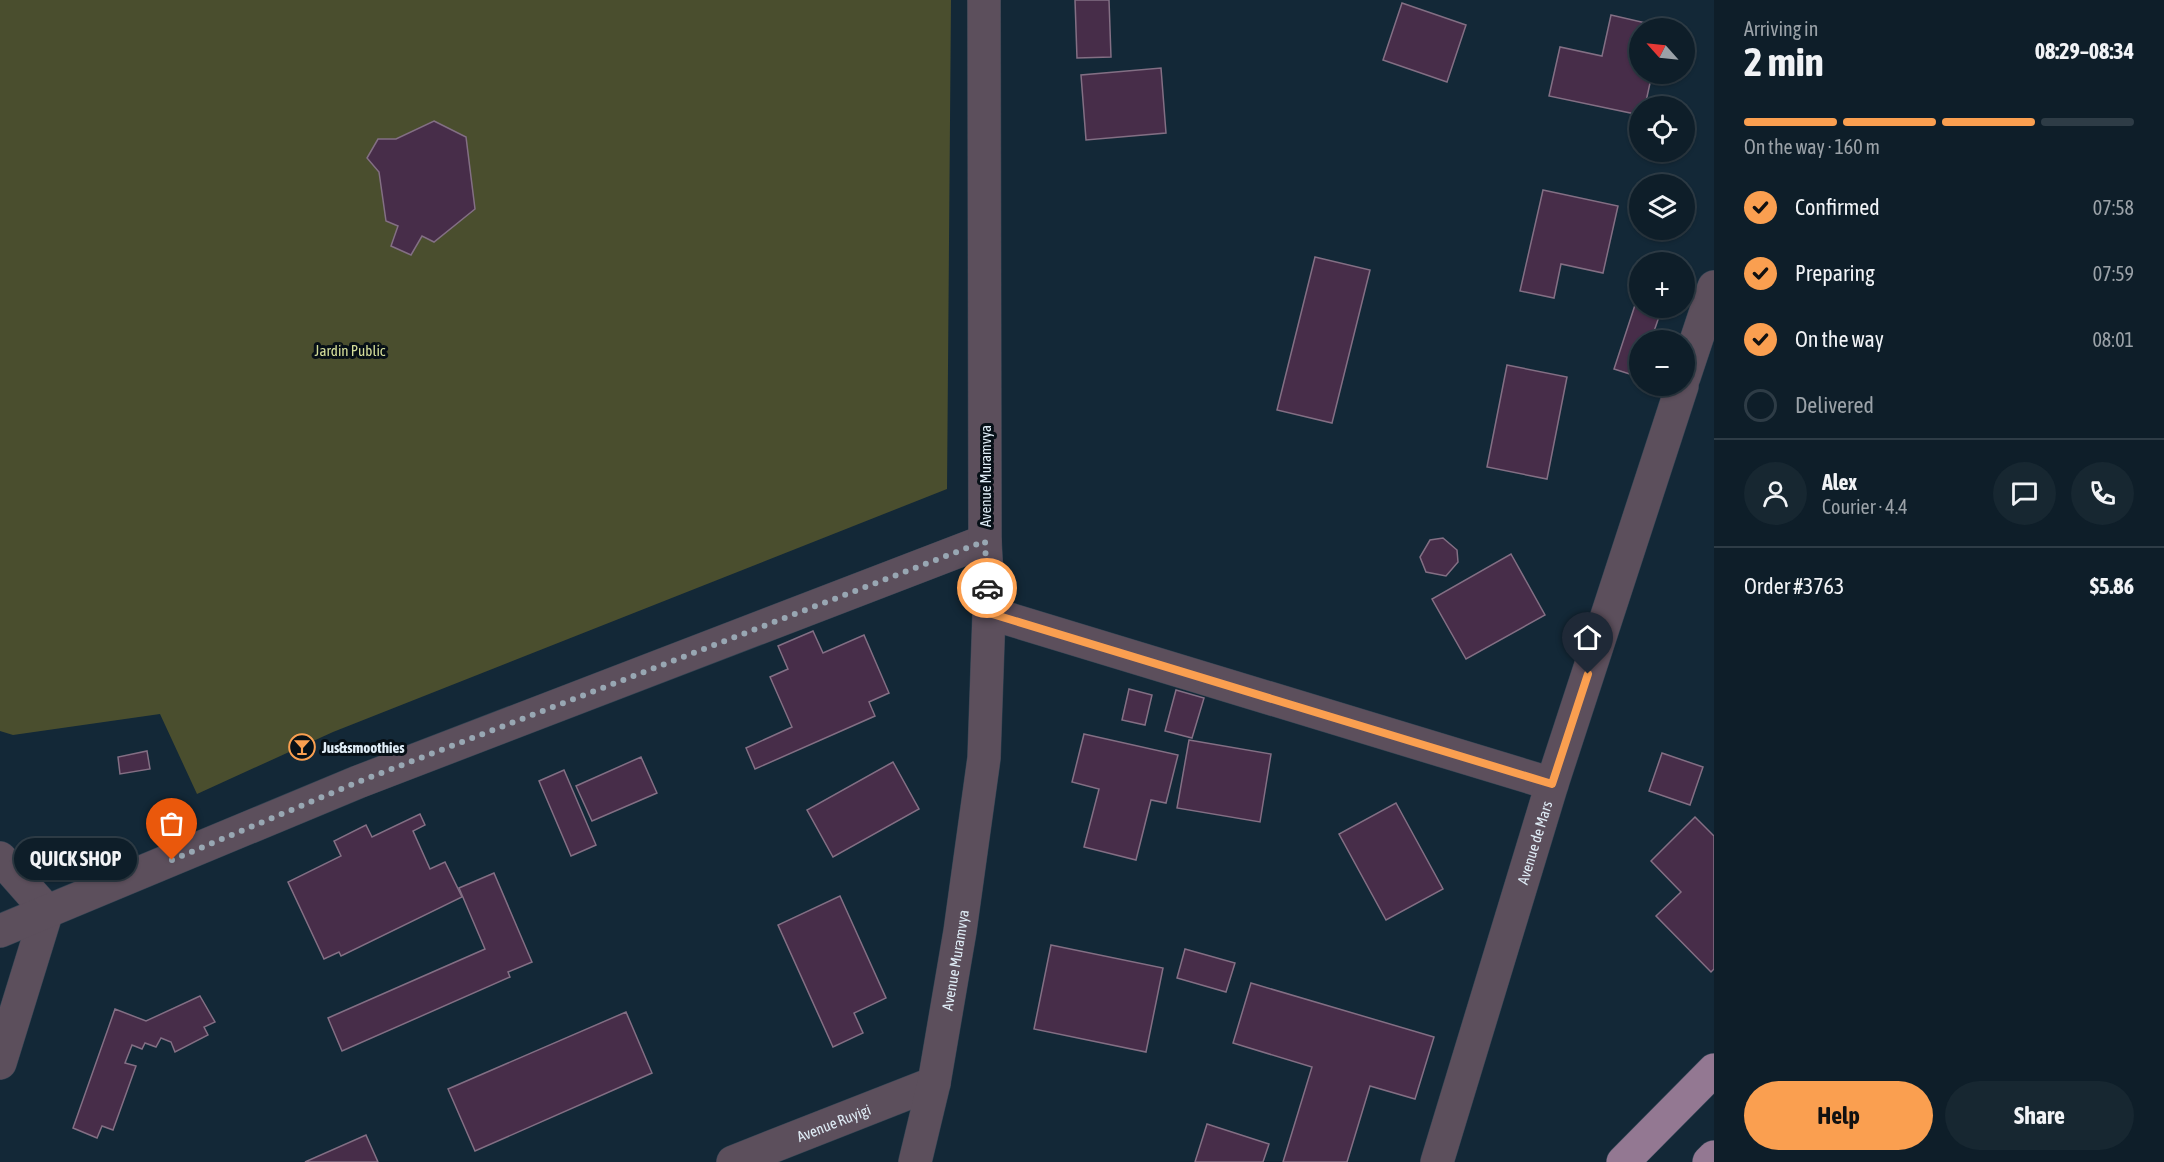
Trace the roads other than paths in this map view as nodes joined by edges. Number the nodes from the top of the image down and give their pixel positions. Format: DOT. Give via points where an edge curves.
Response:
graph roads {
  1 [pos="984,0"];
  2 [pos="1714,287"];
  3 [pos="1695,344"];
  4 [pos="1679,396"];
  5 [pos="985,541"];
  6 [pos="989,613"];
  7 [pos="1552,784"];
  8 [pos="0,858"];
  9 [pos="47,911"];
  10 [pos="0,931"];
  11 [pos="0,1064"];
  12 [pos="1714,1070"];
  13 [pos="934,1083"];
  14 [pos="1714,1157"];
  15 [pos="733,1162"];
  16 [pos="915,1162"];
  17 [pos="1437,1162"];
  18 [pos="1623,1162"];
  19 [pos="1709,1162"];
  1 -- 5 [label="street, Avenue Muramvya"];
  2 -- 3 [label="street"];
  4 -- 7 [label="street, Avenue de Mars"];
  5 -- 6 [label="street, Avenue Muramvya"];
  5 -- 9 [label="street" via="358,782"];
  6 -- 7 [label="street"];
  6 -- 13 [label="street, Avenue Muramvya" via="984,758"];
  7 -- 17 [label="street, Avenue de Mars"];
  8 -- 9 [label="street"];
  9 -- 10 [label="street"];
  9 -- 11 [label="street"];
  12 -- 18 [label="main road"];
  13 -- 15 [label="street, Avenue Ruyigi"];
  13 -- 16 [label="street, Avenue Muramvya"];
  14 -- 19 [label="main road"];
}
